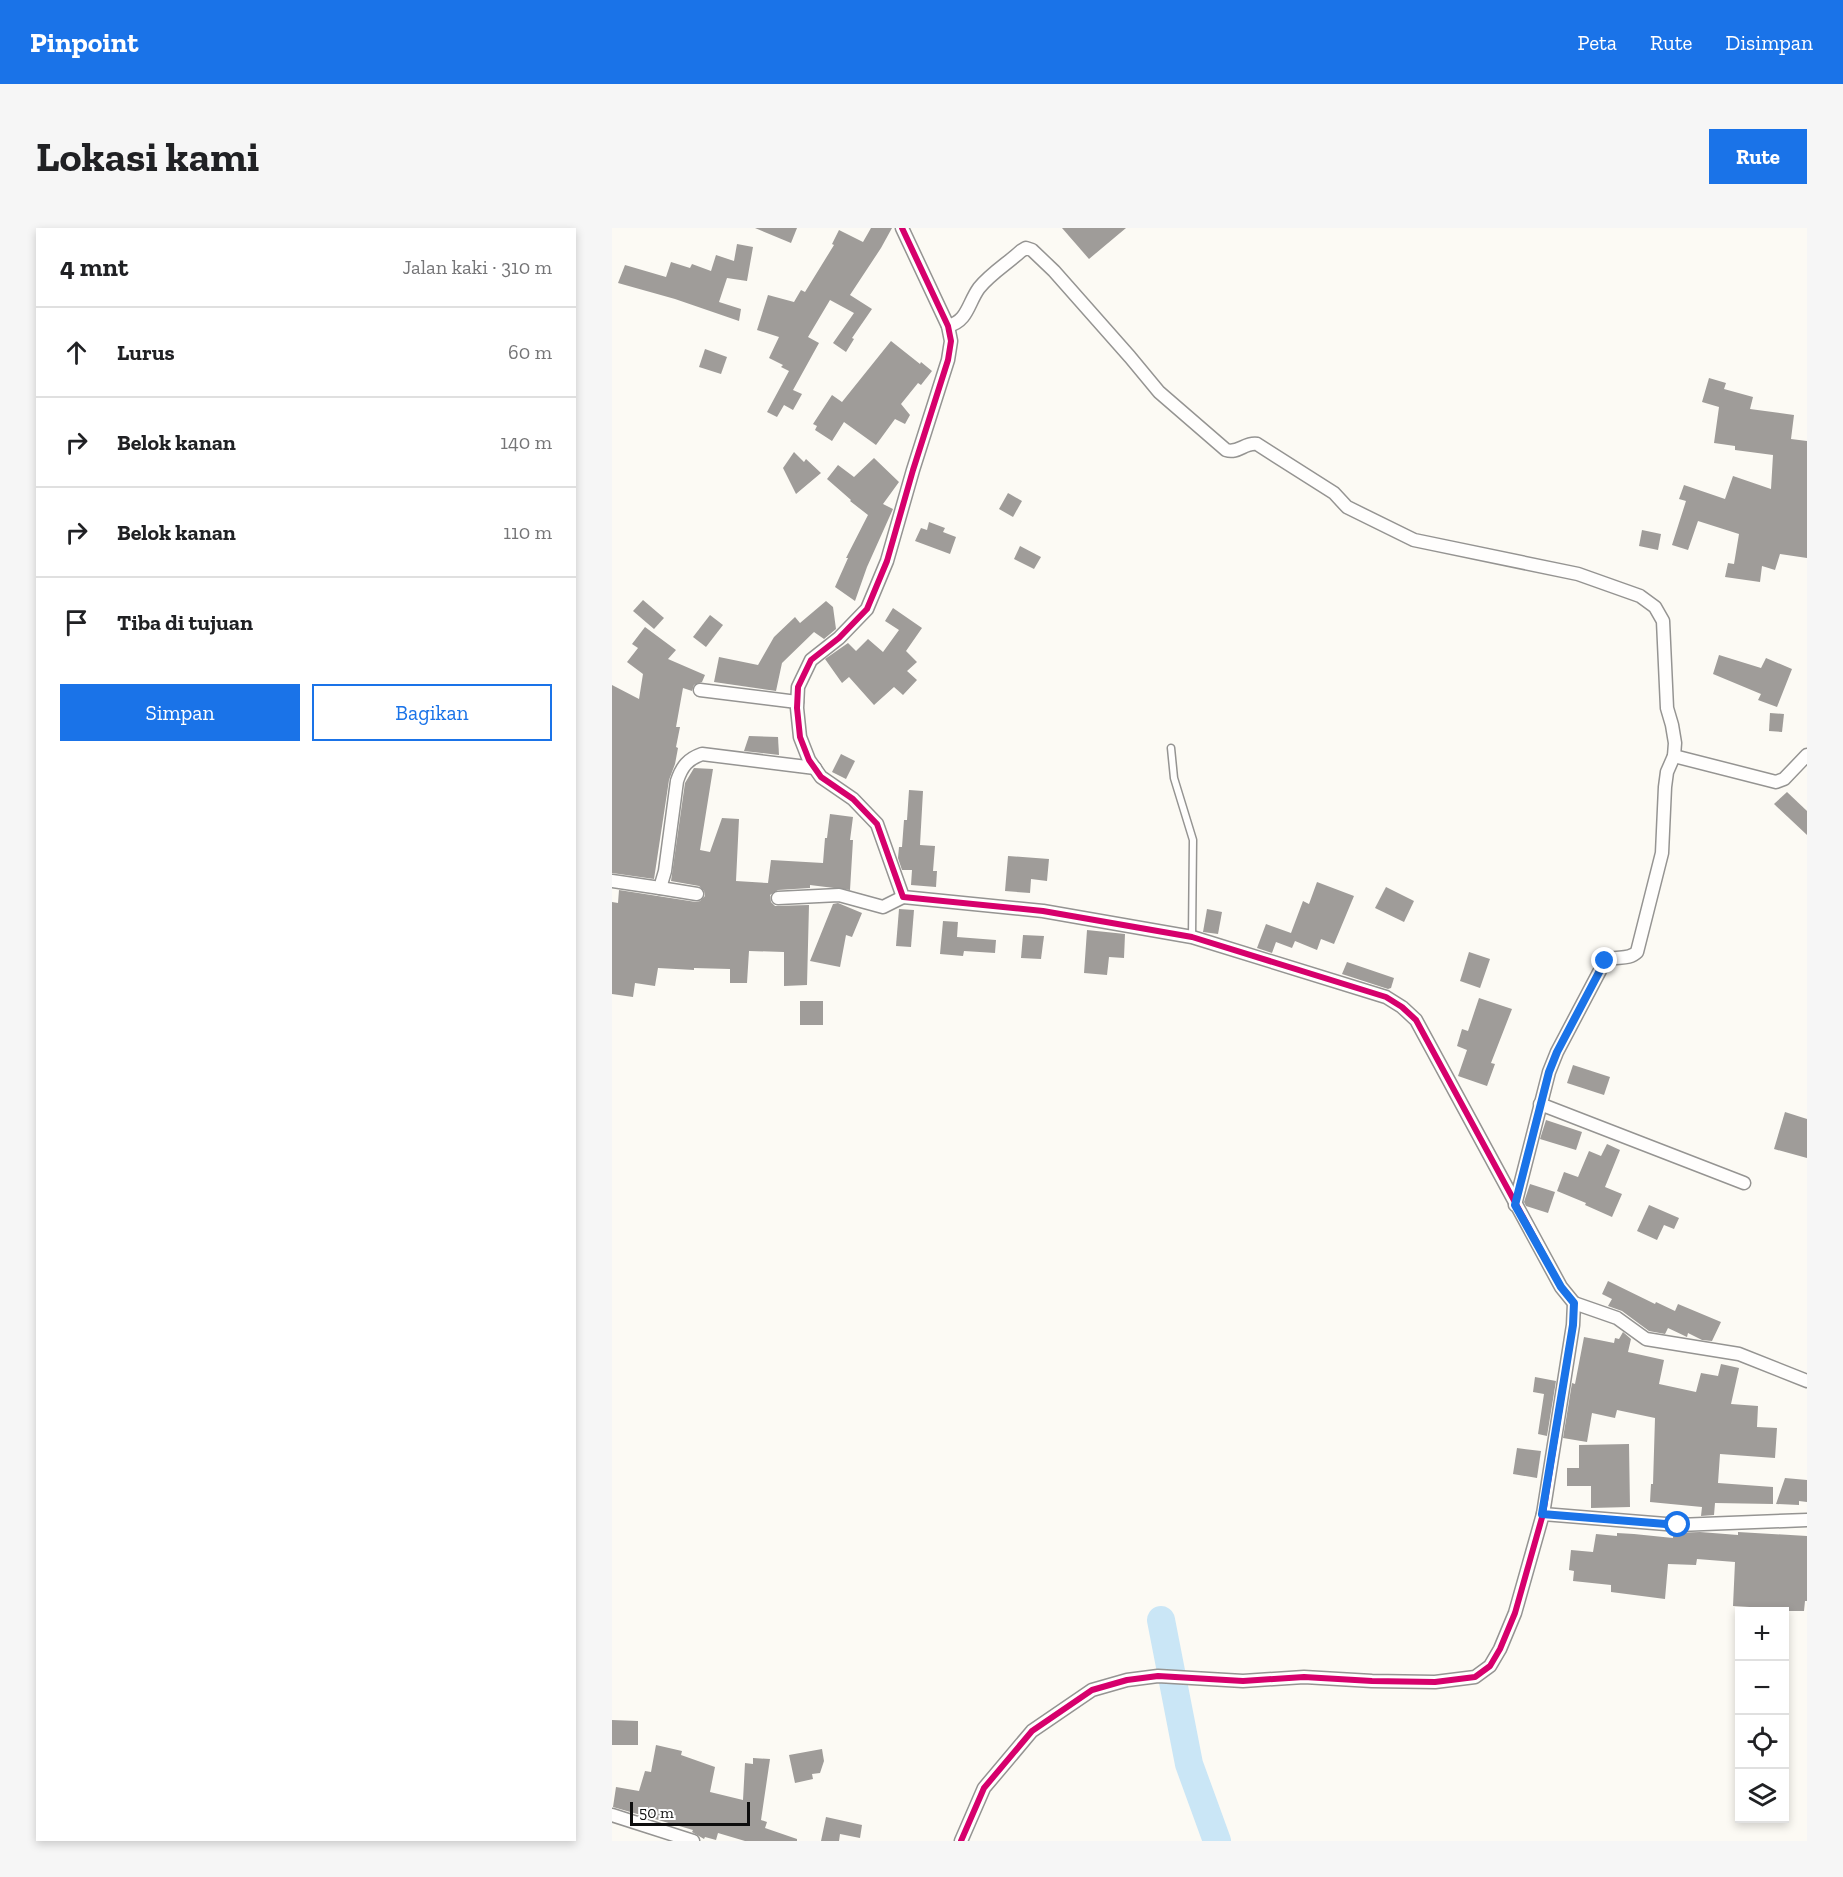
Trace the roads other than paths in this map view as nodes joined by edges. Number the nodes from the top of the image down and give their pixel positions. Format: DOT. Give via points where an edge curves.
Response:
graph roads {
  1 [pos="902,228"];
  2 [pos="948,326"];
  3 [pos="699,690"];
  4 [pos="797,702"];
  5 [pos="1171,747"];
  6 [pos="1807,755"];
  7 [pos="1674,756"];
  8 [pos="815,768"];
  9 [pos="612,881"];
  10 [pos="660,888"];
  11 [pos="697,894"];
  12 [pos="778,897"];
  13 [pos="903,897"];
  14 [pos="1192,936"];
  15 [pos="1540,1104"];
  16 [pos="1744,1183"];
  17 [pos="1515,1205"];
  18 [pos="1574,1303"];
  19 [pos="1807,1381"];
  20 [pos="1542,1514"];
  21 [pos="1807,1520"];
  22 [pos="612,1815"];
  23 [pos="693,1841"];
  24 [pos="961,1841"];
  1 -- 2 [label="street"];
  2 -- 4 [label="street" via="948,360 887,561 867,609 811,660 798,687"];
  2 -- 7 [label="street" via="963,318 979,287 1021,251 1032,249 1158,392 1226,450 1234,452 1257,444 1334,493 1347,507 1414,540 1581,575 1649,601 1663,621 1667,708"];
  3 -- 4 [label="street"];
  4 -- 8 [label="street" via="801,737"];
  5 -- 14 [label="lane" via="1174,778 1194,840"];
  6 -- 7 [label="street" via="1776,782"];
  7 -- 15 [label="street" via="1665,787 1662,853 1638,949 1633,956 1610,958 1604,964 1557,1052"];
  8 -- 10 [label="street" via="702,754 686,762 677,781"];
  8 -- 13 [label="street" via="877,824"];
  9 -- 10 [label="street"];
  10 -- 11 [label="street"];
  12 -- 13 [label="street" via="839,895 884,907"];
  13 -- 14 [label="street" via="1044,911"];
  14 -- 17 [label="street" via="1386,997 1402,1007 1416,1020"];
  15 -- 16 [label="street"];
  15 -- 17 [label="street"];
  17 -- 18 [label="street"];
  18 -- 19 [label="street" via="1617,1318 1646,1340 1739,1354"];
  18 -- 20 [label="street"];
  20 -- 21 [label="street" via="1678,1525"];
  20 -- 24 [label="street" via="1515,1613 1490,1666 1475,1677 1435,1682 1304,1677 1243,1681 1158,1676 1092,1690 1032,1731 984,1788"];
  22 -- 23 [label="street"];
}
